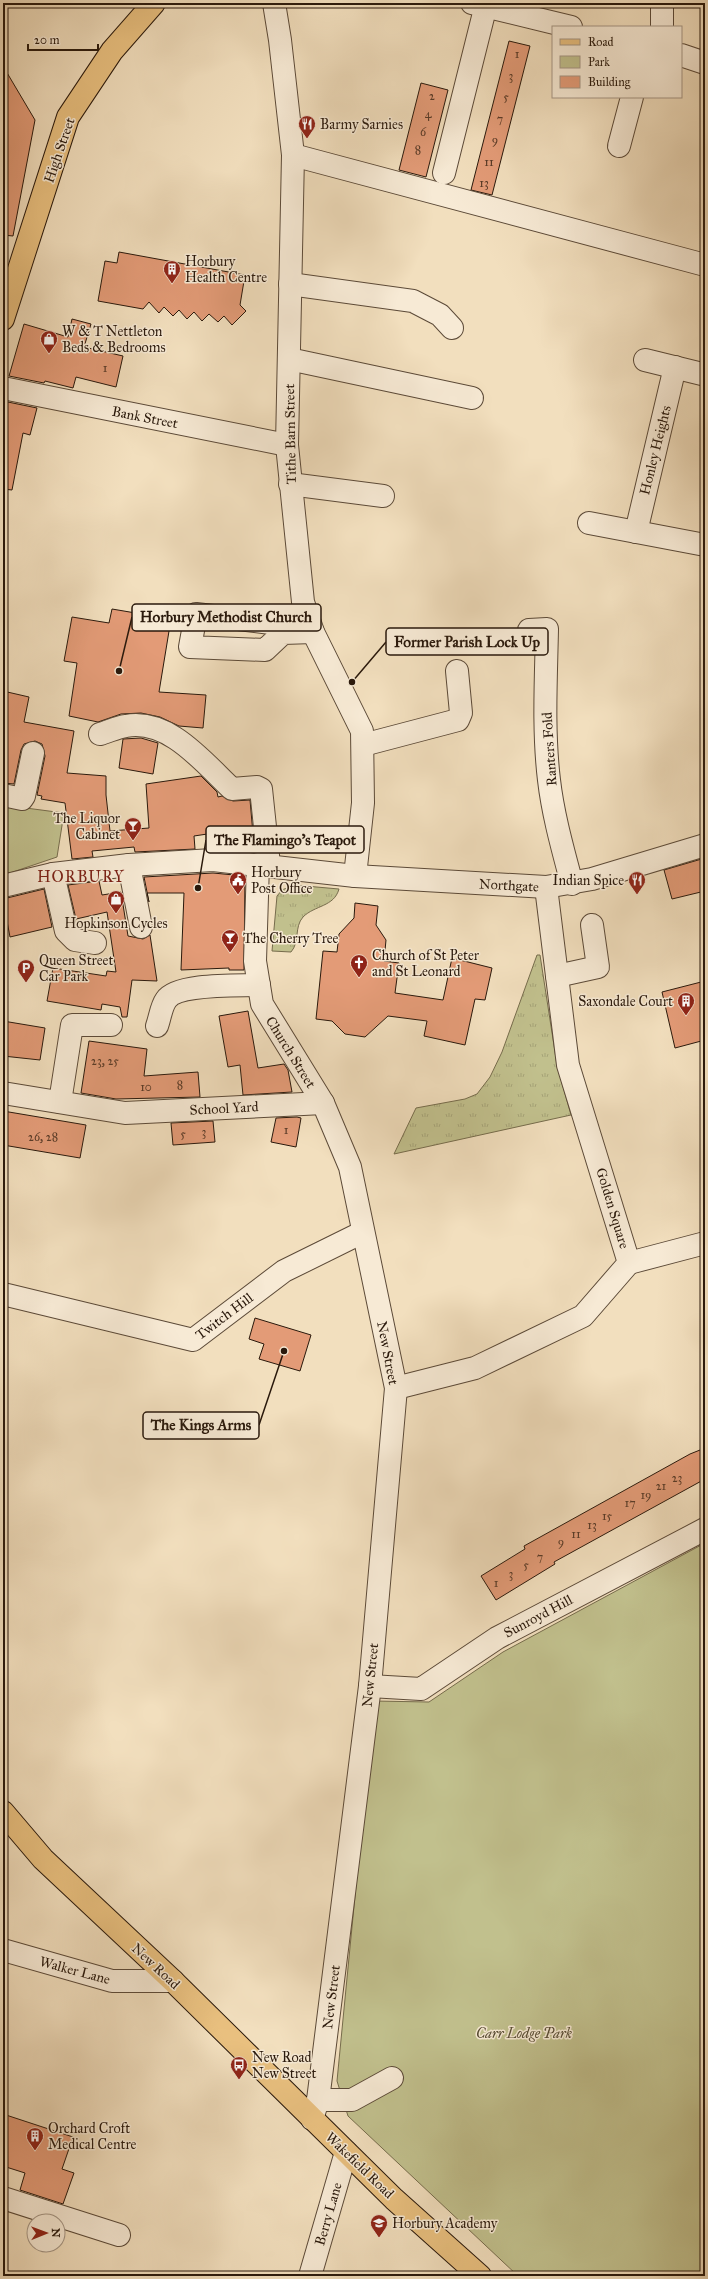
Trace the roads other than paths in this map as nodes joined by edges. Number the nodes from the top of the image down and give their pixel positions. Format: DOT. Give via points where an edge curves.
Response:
graph roads {
  1 [pos="154,3"];
  2 [pos="274,3"];
  3 [pos="662,3"];
  4 [pos="479,4"];
  5 [pos="511,7"];
  6 [pos="568,26"];
  7 [pos="662,26"];
  8 [pos="682,55"];
  9 [pos="705,63"];
  10 [pos="632,98"];
  11 [pos="619,146"];
  12 [pos="293,155"];
  13 [pos="444,173"];
  14 [pos="705,265"];
  15 [pos="11,270"];
  16 [pos="290,284"];
  17 [pos="3,319"];
  18 [pos="452,328"];
  19 [pos="289,359"];
  20 [pos="645,360"];
  21 [pos="675,367"];
  22 [pos="702,374"];
  23 [pos="3,388"];
  24 [pos="472,398"];
  25 [pos="287,445"];
  26 [pos="290,484"];
  27 [pos="383,496"];
  28 [pos="589,523"];
  29 [pos="636,532"];
  30 [pos="705,545"];
  31 [pos="529,630"];
  32 [pos="313,632"];
  33 [pos="283,633"];
  34 [pos="457,671"];
  35 [pos="100,734"];
  36 [pos="364,745"];
  37 [pos="33,753"];
  38 [pos="3,795"];
  39 [pos="705,845"];
  40 [pos="129,865"];
  41 [pos="264,865"];
  42 [pos="53,874"];
  43 [pos="355,876"];
  44 [pos="572,884"];
  45 [pos="3,886"];
  46 [pos="546,887"];
  47 [pos="592,925"];
  48 [pos="141,927"];
  49 [pos="95,943"];
  50 [pos="557,976"];
  51 [pos="259,985"];
  52 [pos="111,1025"];
  53 [pos="157,1026"];
  54 [pos="3,1093"];
  55 [pos="60,1102"];
  56 [pos="323,1103"];
  57 [pos="363,1232"];
  58 [pos="705,1243"];
  59 [pos="629,1263"];
  60 [pos="3,1294"];
  61 [pos="396,1388"];
  62 [pos="705,1529"];
  63 [pos="370,1686"];
  64 [pos="3,1812"];
  65 [pos="3,1950"];
  66 [pos="173,1981"];
  67 [pos="392,2078"];
  68 [pos="315,2109"];
  69 [pos="346,2152"];
  70 [pos="3,2198"];
  71 [pos="119,2235"];
  72 [pos="310,2276"];
  73 [pos="480,2276"];
  1 -- 15 [label="main road, High Street" via="112,51 68,117"];
  2 -- 12 [label="street, Tithe Barn Street"];
  3 -- 7 [label="street"];
  4 -- 5 [label="street"];
  4 -- 13 [label="street"];
  5 -- 6 [label="street"];
  8 -- 9 [label="street"];
  10 -- 11 [label="street"];
  12 -- 14 [label="street"];
  12 -- 16 [label="street, Tithe Barn Street"];
  15 -- 17 [label="main road, High Street"];
  16 -- 18 [label="street" via="413,301 440,315"];
  16 -- 19 [label="street, Tithe Barn Street"];
  19 -- 24 [label="street"];
  19 -- 25 [label="street, Tithe Barn Street"];
  20 -- 21 [label="street"];
  21 -- 22 [label="street"];
  21 -- 29 [label="street, Honley Heights"];
  23 -- 25 [label="street, Bank Street"];
  25 -- 26 [label="street, Tithe Barn Street"];
  26 -- 27 [label="street"];
  26 -- 32 [label="street, Tithe Barn Street" via="304,602"];
  28 -- 29 [label="street"];
  29 -- 30 [label="street"];
  31 -- 44 [label="street, Ranters Fold" via="547,629 546,718 549,780"];
  32 -- 33 [label="street"];
  32 -- 36 [label="street, Tithe Barn Street" via="362,731"];
  34 -- 36 [label="street" via="461,713 458,720"];
  35 -- 41 [label="street, Church Street" via="126,726 153,727 189,749 232,789 261,789"];
  36 -- 43 [label="street, Tithe Barn Street" via="363,803"];
  37 -- 38 [label="street" via="22,799"];
  39 -- 44 [label="street, Northgate"];
  40 -- 41 [label="street, Northgate" via="213,860"];
  40 -- 42 [label="street, Northgate"];
  40 -- 48 [label="street"];
  41 -- 43 [label="street, Northgate"];
  41 -- 51 [label="street, Church Street" via="255,961"];
  42 -- 45 [label="street, Northgate"];
  42 -- 49 [label="street" via="66,931 75,940"];
  43 -- 46 [label="street, Northgate"];
  44 -- 46 [label="street, Northgate"];
  46 -- 50 [label="street, Golden Square"];
  47 -- 50 [label="street" via="598,967"];
  50 -- 59 [label="street, Golden Square" via="568,1065"];
  51 -- 53 [label="street" via="176,992 166,999"];
  51 -- 56 [label="street, Church Street" via="262,1004"];
  52 -- 55 [label="street" via="72,1025"];
  54 -- 55 [label="street, School Yard"];
  55 -- 56 [label="street, School Yard" via="125,1113"];
  56 -- 57 [label="street, Church Street" via="350,1167"];
  57 -- 60 [label="street, Twitch Hill" via="284,1270 193,1340"];
  57 -- 61 [label="street, New Street"];
  58 -- 59 [label="street"];
  59 -- 61 [label="street, Golden Square" via="583,1316 475,1368"];
  61 -- 63 [label="street, New Street"];
  62 -- 63 [label="street, Sunroyd Hill" via="497,1638 421,1689"];
  63 -- 68 [label="street, New Street"];
  64 -- 66 [label="main road, New Road" via="43,1859"];
  65 -- 66 [label="street, Walker Lane" via="112,1981"];
  66 -- 68 [label="main road, New Road"];
  67 -- 68 [label="street" via="352,2100"];
  68 -- 69 [label="main road, Wakefield Road"];
  69 -- 72 [label="street, Berry Lane"];
  69 -- 73 [label="main road, Wakefield Road"];
  70 -- 71 [label="street"];
}
